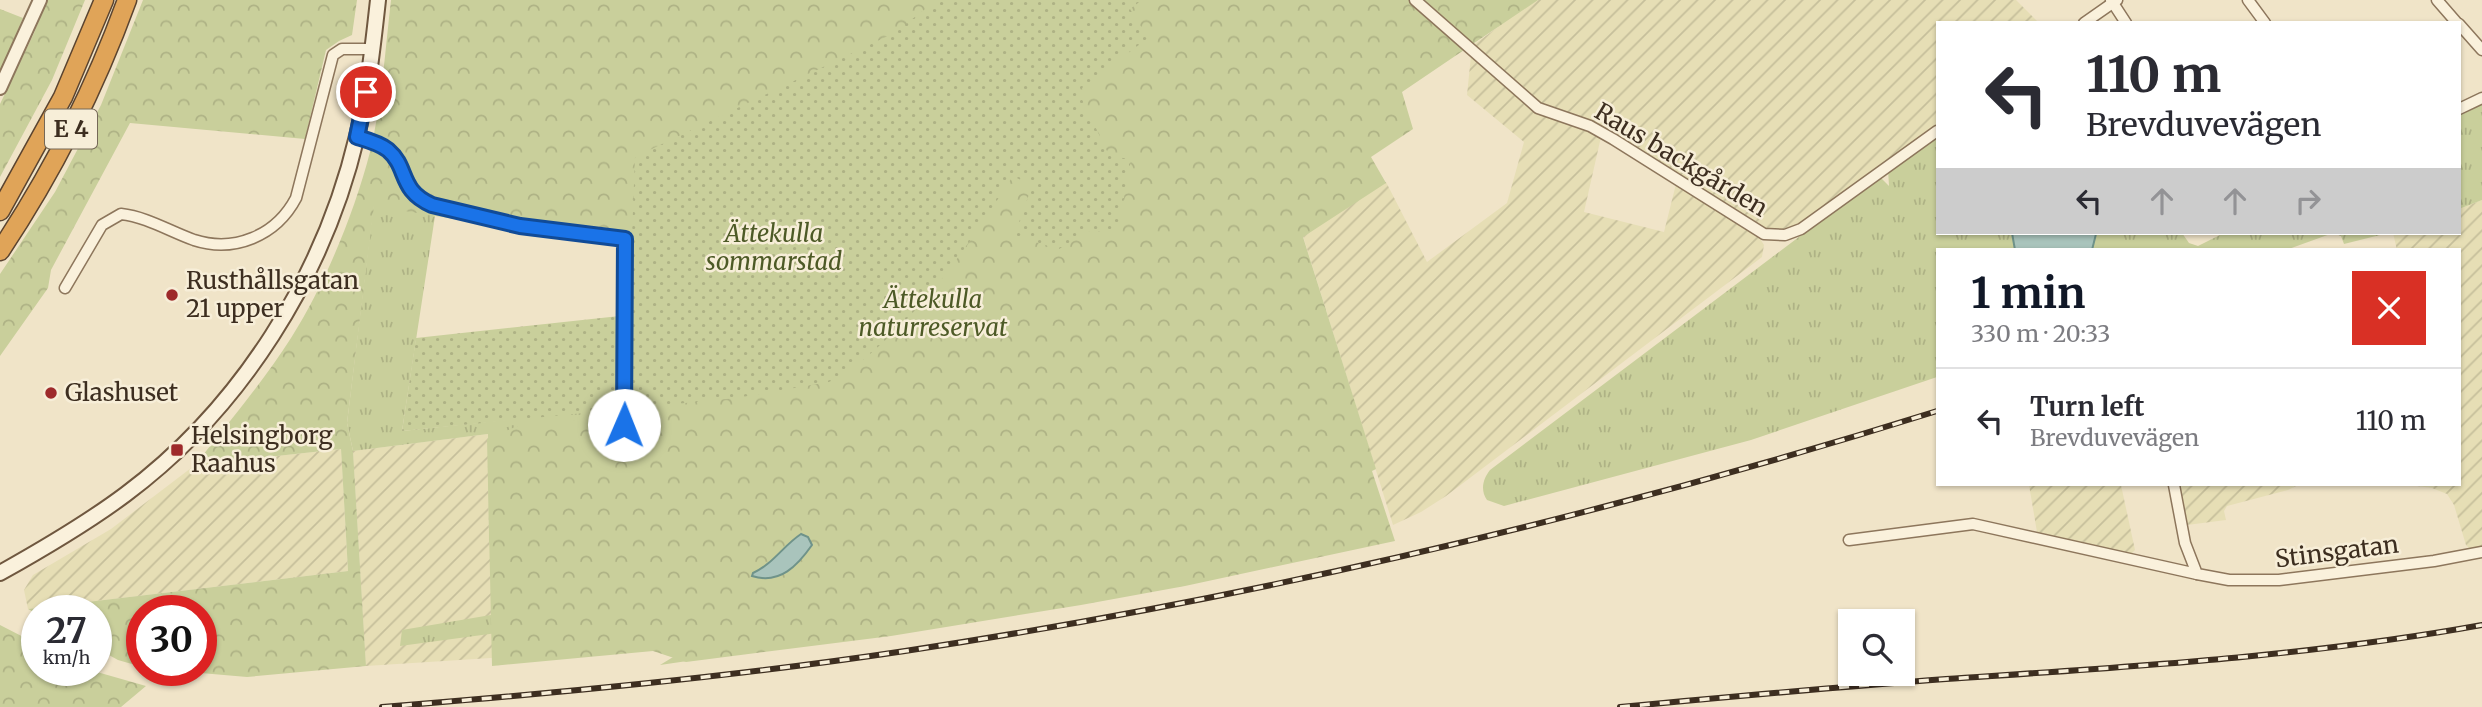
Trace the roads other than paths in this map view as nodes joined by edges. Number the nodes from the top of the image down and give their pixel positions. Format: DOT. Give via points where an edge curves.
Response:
graph roads {
  1 [pos="40,0"];
  2 [pos="104,0"];
  3 [pos="127,0"];
  4 [pos="378,0"];
  5 [pos="1415,0"];
  6 [pos="2248,0"];
  7 [pos="2437,0"];
  8 [pos="2114,1"];
  9 [pos="2087,21"];
  10 [pos="2125,21"];
  11 [pos="2264,21"];
  12 [pos="2455,21"];
  13 [pos="2461,27"];
  14 [pos="372,49"];
  15 [pos="2482,50"];
  16 [pos="0,88"];
  17 [pos="2482,98"];
  18 [pos="2461,108"];
  19 [pos="1936,132"];
  20 [pos="357,137"];
  21 [pos="0,211"];
  22 [pos="0,251"];
  23 [pos="65,288"];
  24 [pos="624,425"];
  25 [pos="2174,486"];
  26 [pos="1849,540"];
  27 [pos="2482,552"];
  28 [pos="0,573"];
  29 [pos="2197,574"];
  1 -- 16 [label="street"];
  2 -- 21 [label="highway, E 4" via="63,97"];
  3 -- 22 [label="highway, E 4" via="80,111"];
  4 -- 14 [label="main road"];
  5 -- 19 [label="street, Raus backgården" via="1538,108 1590,126 1763,234 1785,235 1801,229"];
  6 -- 11 [label="street"];
  7 -- 12 [label="street"];
  8 -- 9 [label="street"];
  8 -- 10 [label="street"];
  13 -- 15 [label="street"];
  14 -- 20 [label="main road"];
  14 -- 23 [label="street" via="342,50 333,55 296,198 272,227 243,243 210,244 144,218 121,214 102,225"];
  17 -- 18 [label="street"];
  20 -- 24 [label="street" via="386,148 412,193 432,205 520,226 625,239"];
  20 -- 28 [label="main road" via="342,189 308,271 230,395 126,494"];
  25 -- 29 [label="street" via="2185,543"];
  26 -- 29 [label="street, Stinsgatan" via="1973,524"];
  27 -- 29 [label="street, Stinsgatan" via="2279,580 2229,580"];
}
